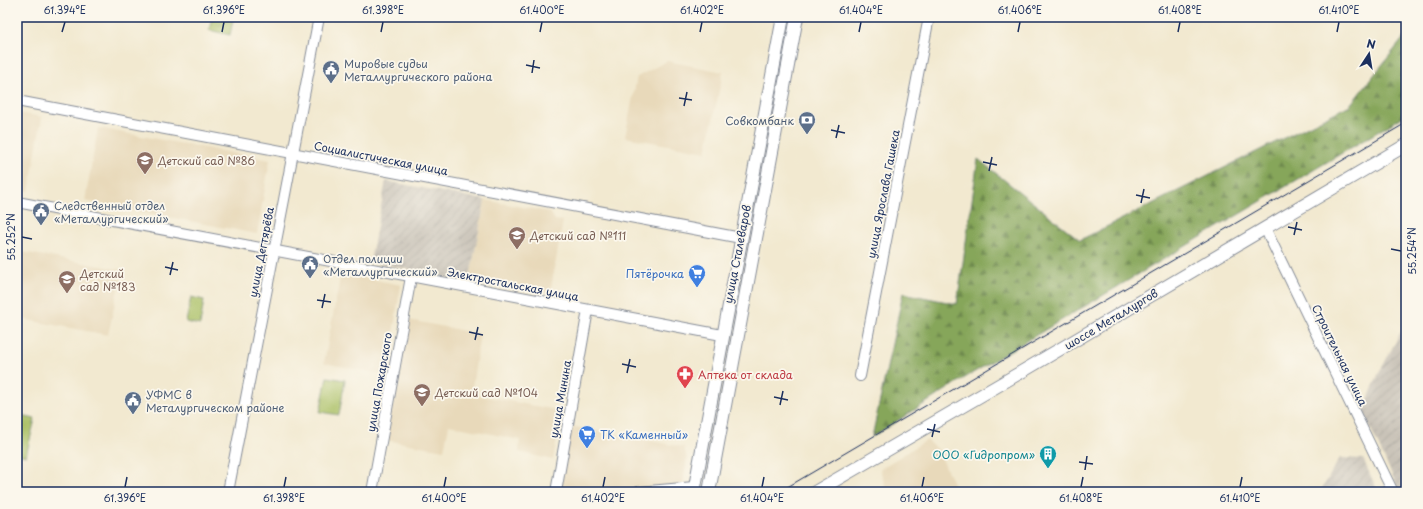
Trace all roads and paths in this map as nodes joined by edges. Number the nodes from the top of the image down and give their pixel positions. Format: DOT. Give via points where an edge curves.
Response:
graph roads {
  1 [pos="319,17"];
  2 [pos="781,17"];
  3 [pos="929,17"];
  4 [pos="797,19"];
  5 [pos="17,101"];
  6 [pos="1406,145"];
  7 [pos="293,153"];
  8 [pos="17,202"];
  9 [pos="1264,228"];
  10 [pos="741,238"];
  11 [pos="274,251"];
  12 [pos="411,277"];
  13 [pos="588,310"];
  14 [pos="722,335"];
  15 [pos="738,338"];
  16 [pos="860,376"];
  17 [pos="694,490"];
  18 [pos="709,491"];
  19 [pos="228,492"];
  20 [pos="372,492"];
  21 [pos="556,492"];
  22 [pos="638,492"];
  23 [pos="815,492"];
  24 [pos="1393,492"];
  1 -- 7 [label="street, улица Дегтярёва"];
  2 -- 4 [label="main road"];
  2 -- 10 [label="main road, улица Сталеваров"];
  3 -- 16 [label="street, улица Ярослава Гашека"];
  4 -- 15 [label="main road, улица Сталеваров"];
  5 -- 7 [label="street, Социалистическая улица"];
  6 -- 9 [label="main road, шоссе Металлургов"];
  7 -- 10 [label="street, Социалистическая улица"];
  7 -- 11 [label="street, улица Дегтярёва"];
  8 -- 11 [label="street, Электростальская улица"];
  9 -- 23 [label="main road, шоссе Металлургов"];
  9 -- 24 [label="street, Строительная улица"];
  10 -- 14 [label="main road, улица Сталеваров"];
  11 -- 12 [label="street, Электростальская улица"];
  11 -- 19 [label="street, улица Дегтярёва"];
  12 -- 13 [label="street, Электростальская улица"];
  12 -- 20 [label="street, улица Пожарского"];
  13 -- 14 [label="street, Электростальская улица"];
  13 -- 21 [label="street, улица Минина"];
  14 -- 15 [label="main road"];
  14 -- 17 [label="main road, улица Сталеваров"];
  15 -- 18 [label="main road, улица Сталеваров"];
  17 -- 18 [label="main road"];
  17 -- 22 [label="street"];
}
